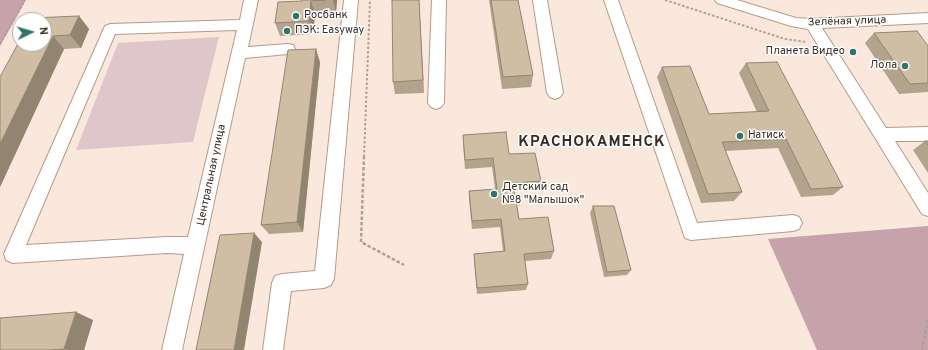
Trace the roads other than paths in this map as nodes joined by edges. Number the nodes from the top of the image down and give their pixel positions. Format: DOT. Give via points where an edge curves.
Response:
graph roads {
  1 [pos="251,0"];
  2 [pos="351,0"];
  3 [pos="439,0"];
  4 [pos="540,0"];
  5 [pos="611,0"];
  6 [pos="722,0"];
  7 [pos="928,18"];
  8 [pos="812,24"];
  9 [pos="245,25"];
  10 [pos="288,49"];
  11 [pos="239,53"];
  12 [pos="555,93"];
  13 [pos="436,103"];
  14 [pos="928,134"];
  15 [pos="882,136"];
  16 [pos="928,208"];
  17 [pos="793,223"];
  18 [pos="196,246"];
  19 [pos="172,350"];
  20 [pos="273,350"];
  1 -- 9 [label="street, Центральная улица"];
  2 -- 20 [label="street" via="324,279 282,283"];
  3 -- 13 [label="street"];
  4 -- 12 [label="street"];
  5 -- 17 [label="street" via="691,232"];
  6 -- 8 [label="street, Зелёная улица" via="796,23"];
  7 -- 8 [label="street, Зелёная улица"];
  8 -- 15 [label="street"];
  9 -- 11 [label="street, Центральная улица"];
  9 -- 18 [label="street" via="110,29 13,254 167,245"];
  10 -- 11 [label="street"];
  11 -- 18 [label="street, Центральная улица"];
  14 -- 15 [label="street"];
  15 -- 16 [label="street"];
  18 -- 19 [label="street, Центральная улица"];
}
